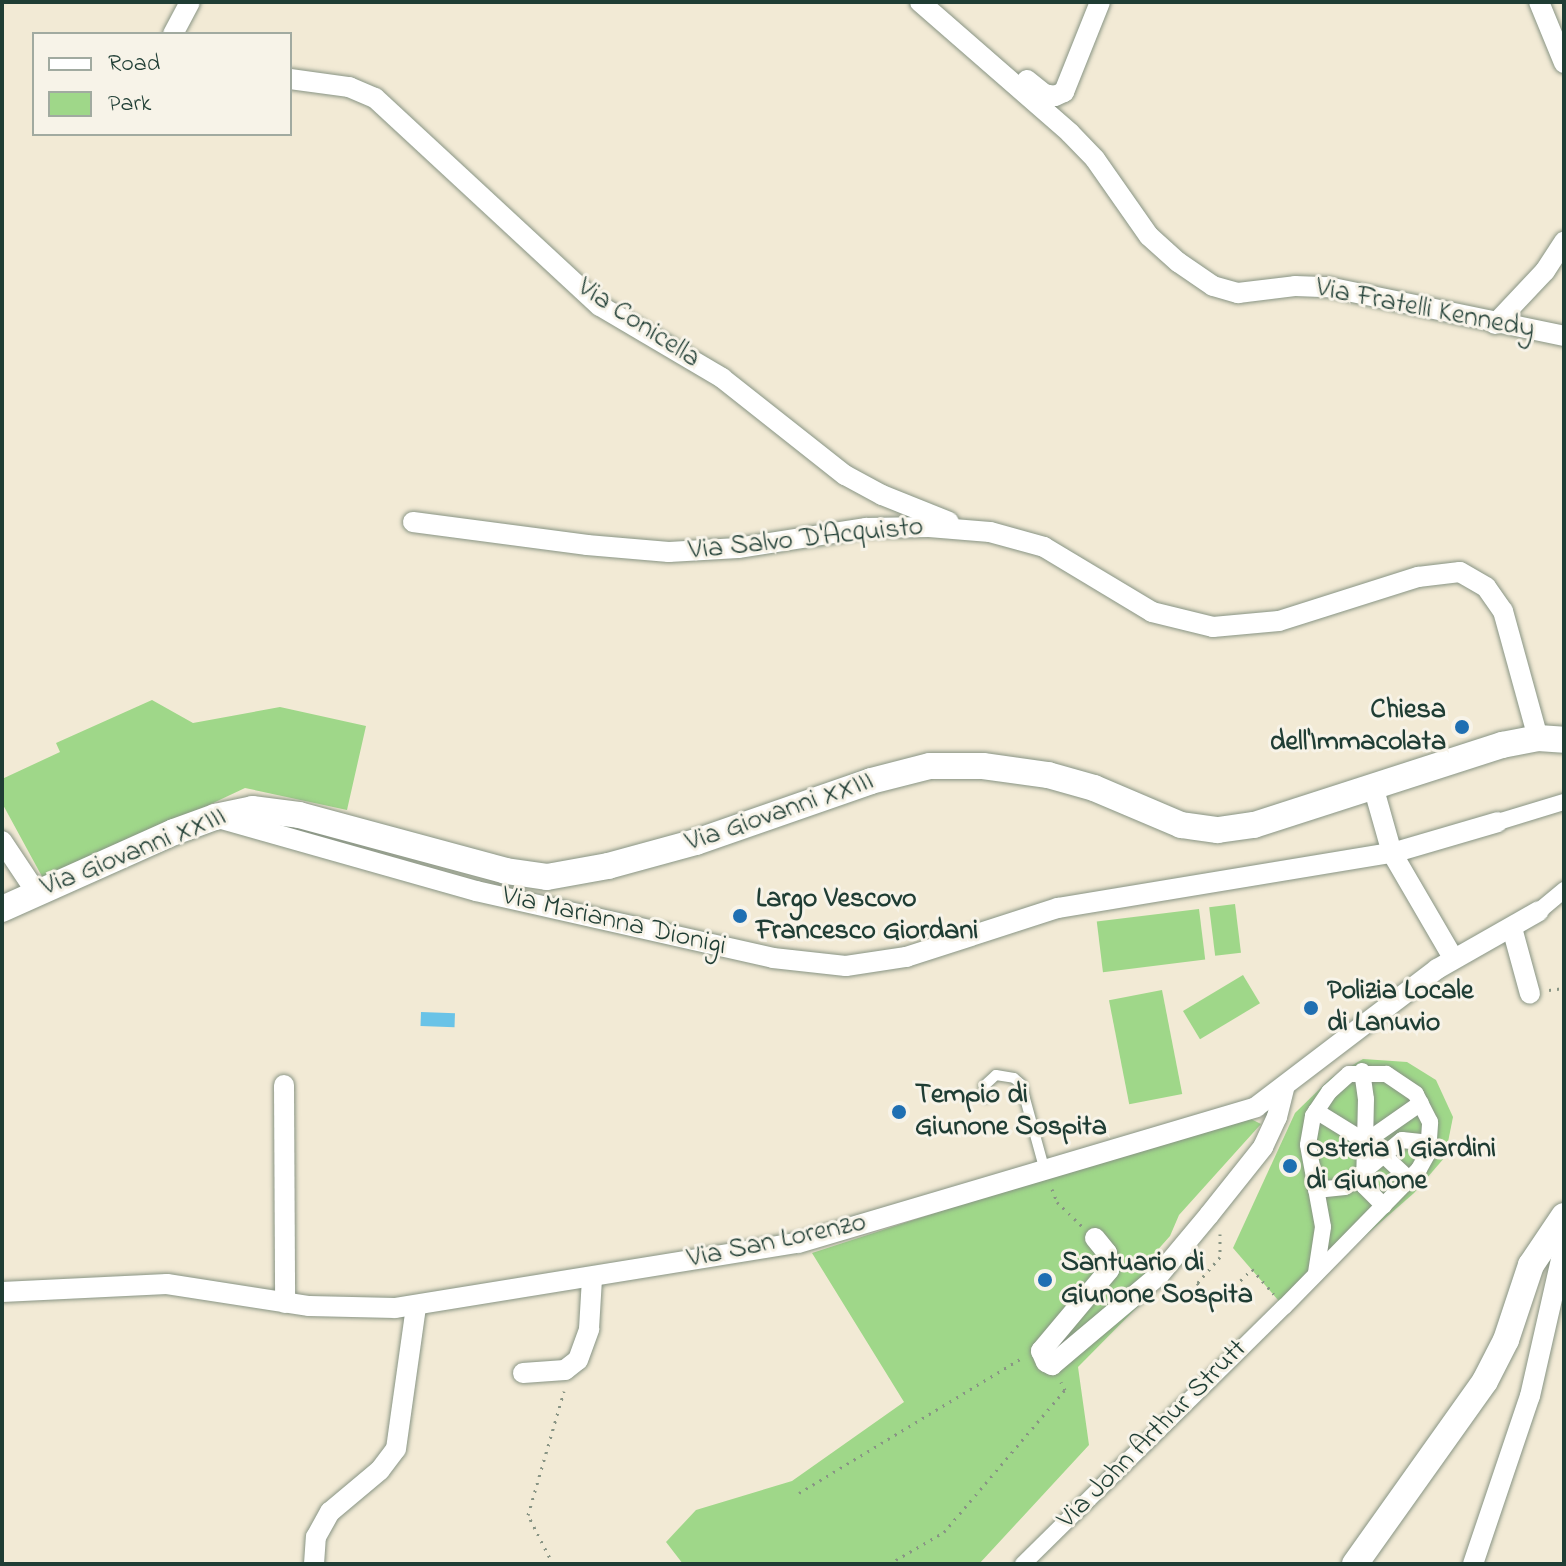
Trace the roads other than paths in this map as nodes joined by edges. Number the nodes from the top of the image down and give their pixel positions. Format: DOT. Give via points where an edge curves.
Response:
graph roads {
  1 [pos="190,2"];
  2 [pos="920,2"];
  3 [pos="1100,2"];
  4 [pos="1539,2"];
  5 [pos="174,32"];
  6 [pos="961,36"];
  7 [pos="1564,63"];
  8 [pos="292,79"];
  9 [pos="1564,242"];
  10 [pos="1495,324"];
  11 [pos="1564,336"];
  12 [pos="413,522"];
  13 [pos="964,528"];
  14 [pos="1538,738"];
  15 [pos="1564,740"];
  16 [pos="1373,786"];
  17 [pos="1564,802"];
  18 [pos="215,817"];
  19 [pos="1498,822"];
  20 [pos="2,841"];
  21 [pos="1392,853"];
  22 [pos="1564,890"];
  23 [pos="36,892"];
  24 [pos="2,909"];
  25 [pos="1539,911"];
  26 [pos="1512,928"];
  27 [pos="1453,958"];
  28 [pos="1530,994"];
  29 [pos="1362,1071"];
  30 [pos="284,1085"];
  31 [pos="1284,1088"];
  32 [pos="986,1097"];
  33 [pos="1421,1103"];
  34 [pos="1316,1111"];
  35 [pos="1365,1142"];
  36 [pos="1430,1143"];
  37 [pos="1384,1154"];
  38 [pos="1045,1171"];
  39 [pos="1364,1171"];
  40 [pos="1410,1180"];
  41 [pos="1316,1190"];
  42 [pos="1384,1206"];
  43 [pos="1564,1216"];
  44 [pos="1095,1238"];
  45 [pos="1564,1246"];
  46 [pos="1316,1273"];
  47 [pos="592,1278"];
  48 [pos="2,1292"];
  49 [pos="285,1303"];
  50 [pos="416,1306"];
  51 [pos="523,1373"];
  52 [pos="314,1564"];
  53 [pos="1023,1564"];
  54 [pos="1355,1564"];
  55 [pos="1473,1564"];
  1 -- 5 [label="street"];
  2 -- 6 [label="street"];
  3 -- 6 [label="street" via="1070,84 1060,95 1039,91 996,53"];
  4 -- 7 [label="street"];
  6 -- 10 [label="street, Via Fratelli Kennedy" via="1083,145 1165,252 1213,286 1238,293 1328,287"];
  8 -- 13 [label="street, Via Conicella" via="357,89 375,98 600,306 711,371 845,475"];
  9 -- 10 [label="street" via="1545,271"];
  10 -- 11 [label="street, Via Fratelli Kennedy"];
  12 -- 13 [label="street, Via Salvo D'Acquisto" via="669,552 738,548 866,528"];
  13 -- 14 [label="street, Via Salvo D'Acquisto" via="1034,543 1152,612 1213,627 1279,621 1418,577 1467,575 1492,593 1503,611"];
  14 -- 15 [label="street, Via Giovanni XXIII"];
  14 -- 16 [label="street, Via Giovanni XXIII"];
  16 -- 18 [label="street, Via Giovanni XXIII" via="1254,825 1211,830 1173,823 1058,777 995,767 930,766 696,842 547,877 506,871 281,811 252,809"];
  16 -- 21 [label="street"];
  17 -- 19 [label="street"];
  18 -- 21 [label="street, Via Marianna Dionigi" via="476,891 754,954 834,966 906,957 1058,908"];
  18 -- 23 [label="street, Via Giovanni XXIII"];
  19 -- 21 [label="street, Via Marianna Dionigi"];
  20 -- 23 [label="street"];
  21 -- 27 [label="street"];
  22 -- 25 [label="street"];
  23 -- 24 [label="street, Via Giovanni XXIII"];
  25 -- 26 [label="street, Via San Lorenzo"];
  26 -- 27 [label="street, Via San Lorenzo"];
  26 -- 28 [label="street"];
  27 -- 31 [label="street, Via San Lorenzo"];
  29 -- 33 [label="street" via="1399,1080"];
  29 -- 34 [label="street" via="1338,1081"];
  29 -- 35 [label="street"];
  30 -- 49 [label="street"];
  31 -- 38 [label="street, Via San Lorenzo" via="1256,1107"];
  31 -- 44 [label="street" via="1263,1147 1199,1227 1155,1278 1052,1365 1041,1356 1044,1345 1109,1270 1107,1253"];
  32 -- 38 [label="lane" via="984,1086 996,1075 1021,1084"];
  33 -- 35 [label="street"];
  33 -- 36 [label="street" via="1430,1122"];
  34 -- 35 [label="street"];
  34 -- 41 [label="street" via="1308,1145"];
  35 -- 37 [label="street"];
  35 -- 39 [label="street"];
  36 -- 37 [label="street" via="1402,1140"];
  36 -- 40 [label="street, Via John Arthur Strutt"];
  37 -- 39 [label="street"];
  37 -- 40 [label="street"];
  38 -- 47 [label="street, Via San Lorenzo" via="798,1243"];
  39 -- 41 [label="street" via="1345,1187"];
  39 -- 42 [label="street" via="1364,1186"];
  40 -- 42 [label="street, Via John Arthur Strutt"];
  41 -- 46 [label="street" via="1323,1227"];
  42 -- 46 [label="street, Via John Arthur Strutt"];
  43 -- 54 [label="street" via="1531,1265 1506,1340 1485,1381"];
  45 -- 55 [label="street" via="1530,1396"];
  46 -- 53 [label="street, Via John Arthur Strutt"];
  47 -- 50 [label="street, Via San Lorenzo"];
  47 -- 51 [label="street" via="582,1354 570,1368"];
  48 -- 49 [label="street, Via San Lorenzo" via="167,1284"];
  49 -- 50 [label="street, Via San Lorenzo" via="359,1309"];
  50 -- 52 [label="street" via="396,1449 330,1512 316,1537"];
}
